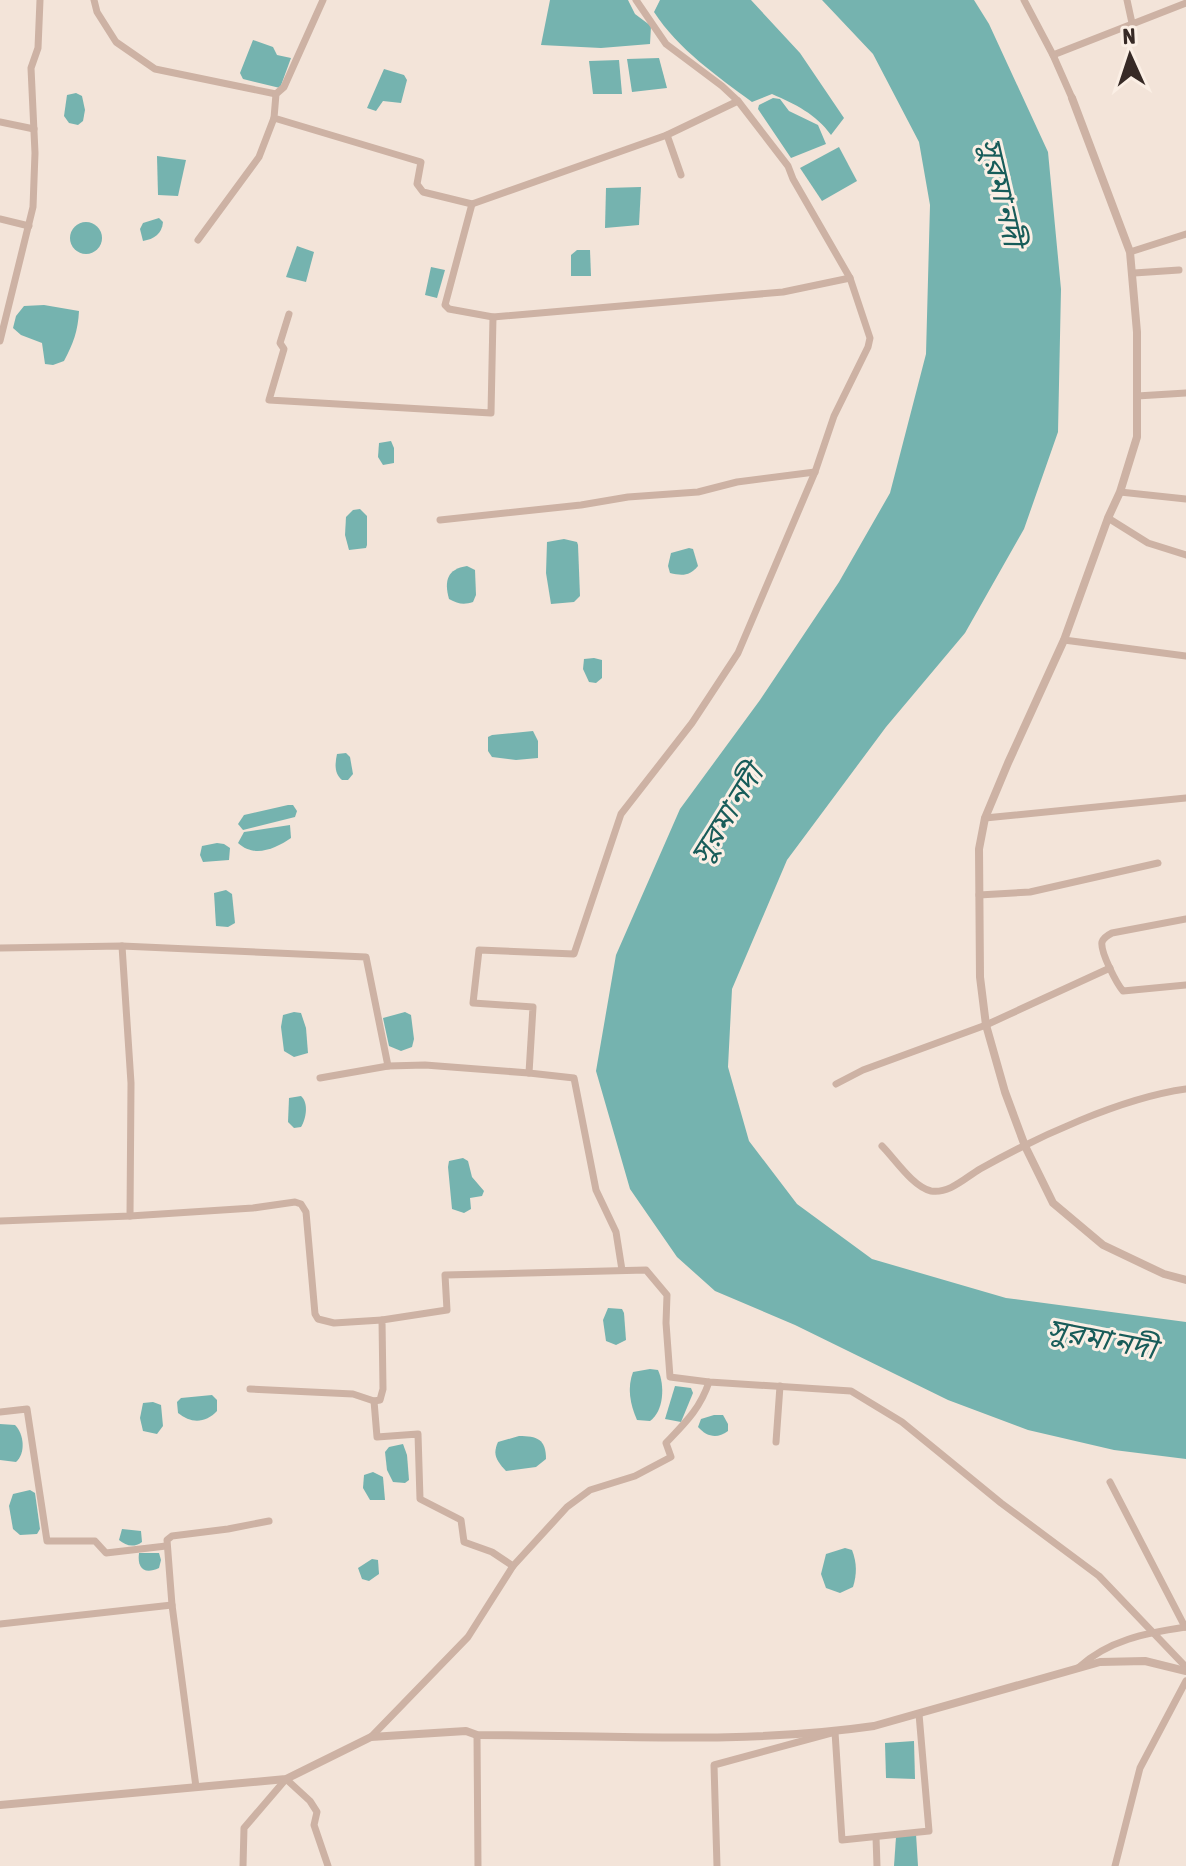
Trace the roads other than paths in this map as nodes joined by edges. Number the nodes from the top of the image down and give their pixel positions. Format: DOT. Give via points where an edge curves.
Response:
graph roads {
  1 [pos="40,0"];
  2 [pos="94,0"];
  3 [pos="323,0"];
  4 [pos="636,0"];
  5 [pos="1024,0"];
  6 [pos="1127,0"];
  7 [pos="1186,3"];
  8 [pos="1132,23"];
  9 [pos="1053,55"];
  10 [pos="276,94"];
  11 [pos="1072,98"];
  12 [pos="738,101"];
  13 [pos="274,118"];
  14 [pos="0,122"];
  15 [pos="34,129"];
  16 [pos="667,135"];
  17 [pos="681,175"];
  18 [pos="472,204"];
  19 [pos="0,219"];
  20 [pos="29,226"];
  21 [pos="1186,234"];
  22 [pos="198,240"];
  23 [pos="1130,252"];
  24 [pos="1179,270"];
  25 [pos="1134,273"];
  26 [pos="850,278"];
  27 [pos="289,314"];
  28 [pos="493,317"];
  29 [pos="0,341"];
  30 [pos="1186,393"];
  31 [pos="1137,396"];
  32 [pos="815,472"];
  33 [pos="1120,492"];
  34 [pos="1186,499"];
  35 [pos="1108,518"];
  36 [pos="440,520"];
  37 [pos="1186,555"];
  38 [pos="1064,640"];
  39 [pos="1186,656"];
  40 [pos="1186,798"];
  41 [pos="985,818"];
  42 [pos="1158,863"];
  43 [pos="979,895"];
  44 [pos="1186,919"];
  45 [pos="122,946"];
  46 [pos="0,948"];
  47 [pos="1110,968"];
  48 [pos="1186,985"];
  49 [pos="986,1025"];
  50 [pos="388,1066"];
  51 [pos="529,1073"];
  52 [pos="320,1078"];
  53 [pos="836,1084"];
  54 [pos="1186,1089"];
  55 [pos="882,1146"];
  56 [pos="1025,1146"];
  57 [pos="130,1216"];
  58 [pos="0,1221"];
  59 [pos="622,1270"];
  60 [pos="1186,1280"];
  61 [pos="382,1320"];
  62 [pos="709,1382"];
  63 [pos="780,1386"];
  64 [pos="250,1389"];
  65 [pos="374,1401"];
  66 [pos="0,1412"];
  67 [pos="776,1442"];
  68 [pos="1110,1482"];
  69 [pos="269,1521"];
  70 [pos="166,1546"];
  71 [pos="513,1566"];
  72 [pos="172,1605"];
  73 [pos="0,1624"];
  74 [pos="1185,1627"];
  75 [pos="1154,1632"];
  76 [pos="1077,1668"];
  77 [pos="1186,1669"];
  78 [pos="1186,1681"];
  79 [pos="919,1714"];
  80 [pos="835,1732"];
  81 [pos="477,1735"];
  82 [pos="371,1737"];
  83 [pos="286,1779"];
  84 [pos="196,1787"];
  85 [pos="0,1805"];
  86 [pos="876,1837"];
  87 [pos="243,1866"];
  88 [pos="328,1866"];
  89 [pos="478,1866"];
  90 [pos="717,1866"];
  91 [pos="877,1866"];
  92 [pos="1115,1866"];
  1 -- 15 [label="street" via="38,48 31,68"];
  2 -- 10 [label="street" via="116,42 155,69"];
  3 -- 10 [label="street" via="284,87"];
  4 -- 12 [label="street" via="666,44"];
  5 -- 9 [label="street"];
  6 -- 8 [label="street"];
  7 -- 8 [label="street"];
  8 -- 9 [label="street"];
  9 -- 11 [label="street"];
  10 -- 13 [label="street"];
  11 -- 23 [label="street"];
  12 -- 16 [label="street"];
  12 -- 26 [label="street" via="788,166"];
  13 -- 18 [label="street" via="421,162 417,184 423,192"];
  13 -- 22 [label="street" via="259,157"];
  14 -- 15 [label="street"];
  15 -- 20 [label="street" via="35,188"];
  16 -- 17 [label="street"];
  16 -- 18 [label="street"];
  18 -- 28 [label="street" via="445,305"];
  19 -- 20 [label="street"];
  20 -- 29 [label="street"];
  21 -- 23 [label="street"];
  23 -- 25 [label="street"];
  24 -- 25 [label="street"];
  25 -- 31 [label="street"];
  26 -- 28 [label="street" via="783,292"];
  26 -- 32 [label="street" via="870,338"];
  27 -- 28 [label="street" via="269,400 491,413"];
  30 -- 31 [label="street"];
  31 -- 33 [label="street" via="1137,437"];
  32 -- 36 [label="street" via="698,492"];
  32 -- 51 [label="street" via="738,653 621,814 574,954 479,950 473,1003 533,1007"];
  33 -- 34 [label="street"];
  33 -- 35 [label="street"];
  35 -- 37 [label="street" via="1148,543"];
  35 -- 38 [label="street"];
  38 -- 39 [label="street"];
  38 -- 41 [label="street"];
  40 -- 41 [label="street"];
  41 -- 43 [label="street"];
  42 -- 43 [label="street" via="1030,892"];
  43 -- 49 [label="street"];
  44 -- 47 [label="street" via="1107,935 1102,946"];
  45 -- 46 [label="street"];
  45 -- 50 [label="street" via="366,957"];
  45 -- 57 [label="street" via="131,1083"];
  47 -- 48 [label="street" via="1123,991"];
  47 -- 49 [label="street"];
  49 -- 53 [label="street"];
  49 -- 56 [label="street"];
  50 -- 51 [label="street"];
  50 -- 52 [label="street"];
  51 -- 59 [label="street" via="574,1078 596,1190 616,1232"];
  54 -- 56 [label="street" via="1125,1105"];
  55 -- 56 [label="street" via="917,1183 928,1191 944,1192"];
  56 -- 60 [label="street" via="1053,1203 1073,1221 1131,1260"];
  57 -- 58 [label="street"];
  57 -- 61 [label="street" via="301,1204 318,1319"];
  59 -- 61 [label="street" via="445,1275 447,1310"];
  59 -- 62 [label="street" via="646,1270 667,1295 670,1377"];
  61 -- 65 [label="street" via="383,1389 380,1400"];
  62 -- 63 [label="street"];
  62 -- 71 [label="street" via="696,1411 666,1443 671,1457 635,1476 590,1490"];
  63 -- 67 [label="street"];
  63 -- 75 [label="street" via="851,1391 902,1422 1099,1576"];
  64 -- 65 [label="street" via="353,1394"];
  65 -- 71 [label="street" via="377,1437 418,1434 420,1499 461,1520 464,1542"];
  66 -- 70 [label="street" via="27,1409 47,1541 95,1541 106,1553"];
  68 -- 74 [label="street"];
  69 -- 70 [label="street" via="172,1536"];
  70 -- 72 [label="street"];
  71 -- 82 [label="street" via="468,1637"];
  72 -- 73 [label="street"];
  72 -- 84 [label="street"];
  74 -- 75 [label="street"];
  75 -- 76 [label="street" via="1095,1652"];
  75 -- 77 [label="street"];
  76 -- 77 [label="street" via="1145,1661"];
  76 -- 79 [label="street"];
  78 -- 92 [label="street" via="1140,1768"];
  79 -- 80 [label="street"];
  79 -- 86 [label="street" via="929,1831"];
  80 -- 81 [label="street" via="724,1737"];
  80 -- 86 [label="street" via="842,1840"];
  80 -- 90 [label="street" via="714,1765"];
  81 -- 82 [label="street" via="466,1731"];
  81 -- 89 [label="street"];
  82 -- 83 [label="street"];
  83 -- 84 [label="street"];
  83 -- 87 [label="street" via="244,1828"];
  83 -- 88 [label="street" via="317,1812 314,1825"];
  84 -- 85 [label="street"];
  86 -- 91 [label="street"];
}
